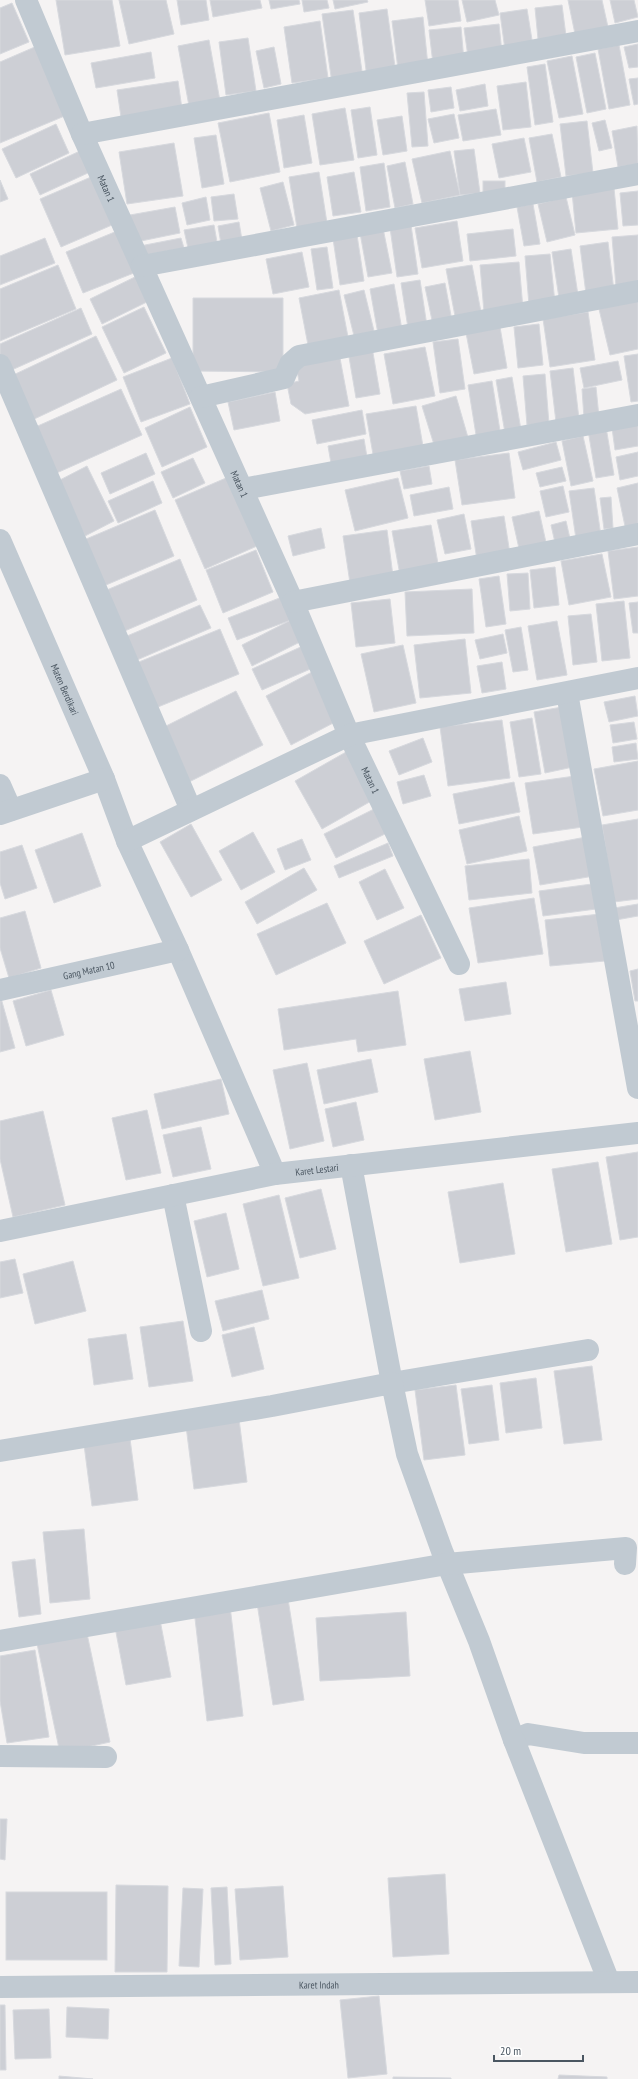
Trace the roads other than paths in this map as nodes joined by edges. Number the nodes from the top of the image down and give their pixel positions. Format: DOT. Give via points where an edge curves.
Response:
graph roads {
  1 [pos="26,0"];
  2 [pos="638,31"];
  3 [pos="82,134"];
  4 [pos="638,174"];
  5 [pos="142,266"];
  6 [pos="638,290"];
  7 [pos="0,365"];
  8 [pos="201,397"];
  9 [pos="638,415"];
  10 [pos="243,489"];
  11 [pos="638,534"];
  12 [pos="0,540"];
  13 [pos="293,602"];
  14 [pos="638,678"];
  15 [pos="567,693"];
  16 [pos="349,735"];
  17 [pos="104,780"];
  18 [pos="0,785"];
  19 [pos="191,810"];
  20 [pos="5,812"];
  21 [pos="127,841"];
  22 [pos="178,950"];
  23 [pos="459,964"];
  24 [pos="0,990"];
  25 [pos="638,1088"];
  26 [pos="638,1133"];
  27 [pos="351,1165"];
  28 [pos="275,1174"];
  29 [pos="173,1195"];
  30 [pos="0,1231"];
  31 [pos="201,1331"];
  32 [pos="588,1350"];
  33 [pos="392,1383"];
  34 [pos="0,1451"];
  35 [pos="447,1564"];
  36 [pos="625,1564"];
  37 [pos="0,1641"];
  38 [pos="514,1740"];
  39 [pos="638,1742"];
  40 [pos="0,1756"];
  41 [pos="106,1757"];
  42 [pos="609,1982"];
  43 [pos="638,1982"];
  44 [pos="0,1987"];
  1 -- 3 [label="street, Matan 1"];
  2 -- 3 [label="street"];
  3 -- 5 [label="street, Matan 1"];
  4 -- 5 [label="street"];
  5 -- 8 [label="street, Matan 1"];
  6 -- 8 [label="street" via="299,356 290,364 284,378"];
  7 -- 19 [label="street"];
  8 -- 10 [label="street, Matan 1"];
  9 -- 10 [label="street"];
  10 -- 13 [label="street, Matan 1"];
  11 -- 13 [label="street"];
  12 -- 17 [label="street, Maten Berdikari"];
  13 -- 16 [label="street, Matan 1"];
  14 -- 15 [label="street"];
  15 -- 16 [label="street"];
  15 -- 25 [label="street"];
  16 -- 19 [label="street"];
  16 -- 23 [label="street, Matan 1"];
  17 -- 20 [label="street"];
  17 -- 21 [label="street, Maten Berdikari"];
  18 -- 20 [label="street"];
  19 -- 21 [label="street"];
  21 -- 22 [label="street, Maten Berdikari"];
  22 -- 24 [label="street, Gang Matan 10"];
  22 -- 28 [label="street, Maten Berdikari"];
  26 -- 27 [label="street, Karet Lestari"];
  27 -- 28 [label="street, Karet Lestari"];
  27 -- 33 [label="street"];
  28 -- 29 [label="street, Karet Lestari"];
  29 -- 30 [label="street, Karet Lestari"];
  29 -- 31 [label="street"];
  32 -- 33 [label="street"];
  33 -- 34 [label="street" via="272,1406"];
  33 -- 35 [label="street" via="407,1454"];
  35 -- 36 [label="street" via="626,1548"];
  35 -- 37 [label="street"];
  35 -- 38 [label="street" via="479,1641"];
  38 -- 39 [label="street" via="528,1734 584,1743"];
  38 -- 42 [label="street"];
  40 -- 41 [label="street"];
  42 -- 43 [label="street, Karet Indah"];
  42 -- 44 [label="street, Karet Indah"];
}
